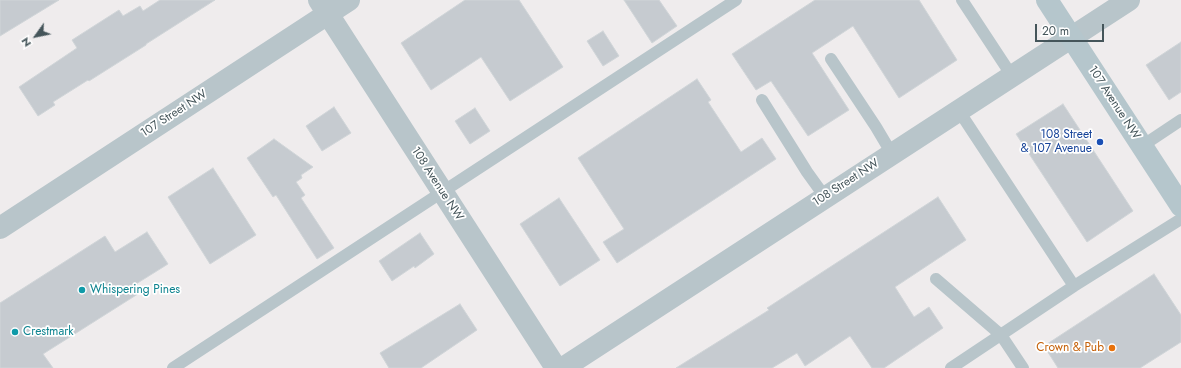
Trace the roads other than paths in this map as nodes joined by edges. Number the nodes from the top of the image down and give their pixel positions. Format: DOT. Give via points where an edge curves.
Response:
graph roads {
  1 [pos="349,0"];
  2 [pos="736,0"];
  3 [pos="962,0"];
  4 [pos="1047,0"];
  5 [pos="1129,0"];
  6 [pos="323,7"];
  7 [pos="1071,38"];
  8 [pos="832,59"];
  9 [pos="1012,76"];
  10 [pos="762,100"];
  11 [pos="959,111"];
  12 [pos="1181,120"];
  13 [pos="1142,146"];
  14 [pos="892,154"];
  15 [pos="443,192"];
  16 [pos="825,197"];
  17 [pos="1181,206"];
  18 [pos="1181,219"];
  19 [pos="0,228"];
  20 [pos="936,279"];
  21 [pos="1074,286"];
  22 [pos="1002,335"];
  23 [pos="173,368"];
  24 [pos="556,368"];
  25 [pos="563,368"];
  26 [pos="951,368"];
  27 [pos="1023,368"];
  1 -- 6 [label="street, 107 Street NW"];
  2 -- 15 [label="lane"];
  3 -- 9 [label="lane"];
  4 -- 7 [label="main road, 107 Avenue NW"];
  5 -- 7 [label="street, 108 Street NW"];
  6 -- 15 [label="street, 108 Avenue NW"];
  6 -- 19 [label="street, 107 Street NW"];
  7 -- 9 [label="street, 108 Street NW"];
  7 -- 13 [label="main road, 107 Avenue NW"];
  8 -- 14 [label="lane"];
  9 -- 11 [label="street, 108 Street NW"];
  10 -- 16 [label="lane"];
  11 -- 14 [label="street, 108 Street NW"];
  11 -- 21 [label="lane"];
  12 -- 13 [label="lane"];
  13 -- 17 [label="main road, 107 Avenue NW"];
  14 -- 16 [label="street, 108 Street NW"];
  15 -- 23 [label="lane"];
  15 -- 24 [label="street, 108 Avenue NW"];
  16 -- 25 [label="street, 108 Street NW"];
  18 -- 21 [label="lane"];
  20 -- 22 [label="lane"];
  21 -- 22 [label="lane"];
  22 -- 26 [label="lane"];
  22 -- 27 [label="lane"];
}
